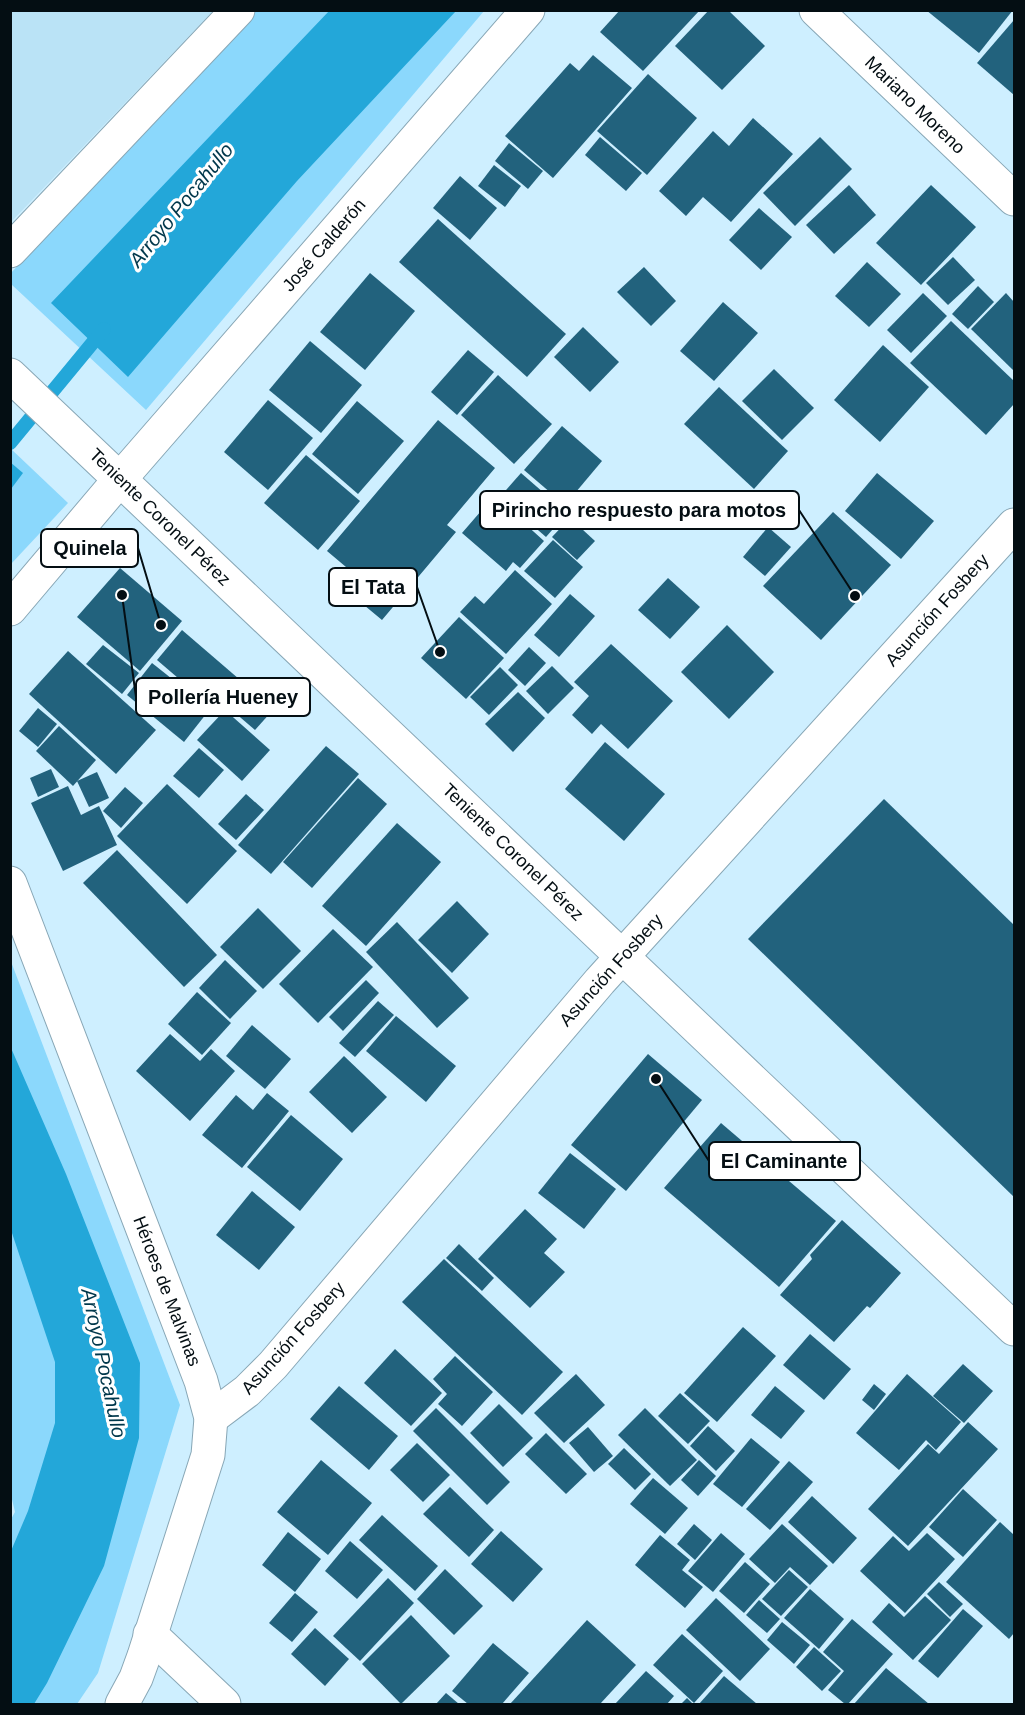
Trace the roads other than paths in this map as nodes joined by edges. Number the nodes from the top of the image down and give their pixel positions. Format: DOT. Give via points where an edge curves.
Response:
graph roads {
  1 [pos="238,10"];
  2 [pos="528,10"];
  3 [pos="816,10"];
  4 [pos="1014,199"];
  5 [pos="10,251"];
  6 [pos="10,375"];
  7 [pos="120,479"];
  8 [pos="1014,525"];
  9 [pos="10,609"];
  10 [pos="10,883"];
  11 [pos="623,956"];
  12 [pos="1014,1329"];
  13 [pos="211,1418"];
  14 [pos="150,1634"];
  15 [pos="122,1704"];
  16 [pos="224,1704"];
  1 -- 5 [label="street"];
  2 -- 7 [label="street, José Calderón"];
  3 -- 4 [label="street, Mariano Moreno"];
  6 -- 7 [label="street, Teniente Coronel Pérez"];
  7 -- 9 [label="street"];
  7 -- 11 [label="street, Teniente Coronel Pérez"];
  8 -- 11 [label="street, Asunción Fosbery"];
  10 -- 13 [label="street, Héroes de Malvinas" via="201,1381"];
  11 -- 12 [label="street, Teniente Coronel Pérez"];
  11 -- 13 [label="street, Asunción Fosbery" via="273,1365"];
  13 -- 14 [label="street, Héroes de Malvinas" via="208,1455"];
  14 -- 15 [label="street, Héroes de Malvinas" via="136,1678"];
  14 -- 16 [label="street"];
}
